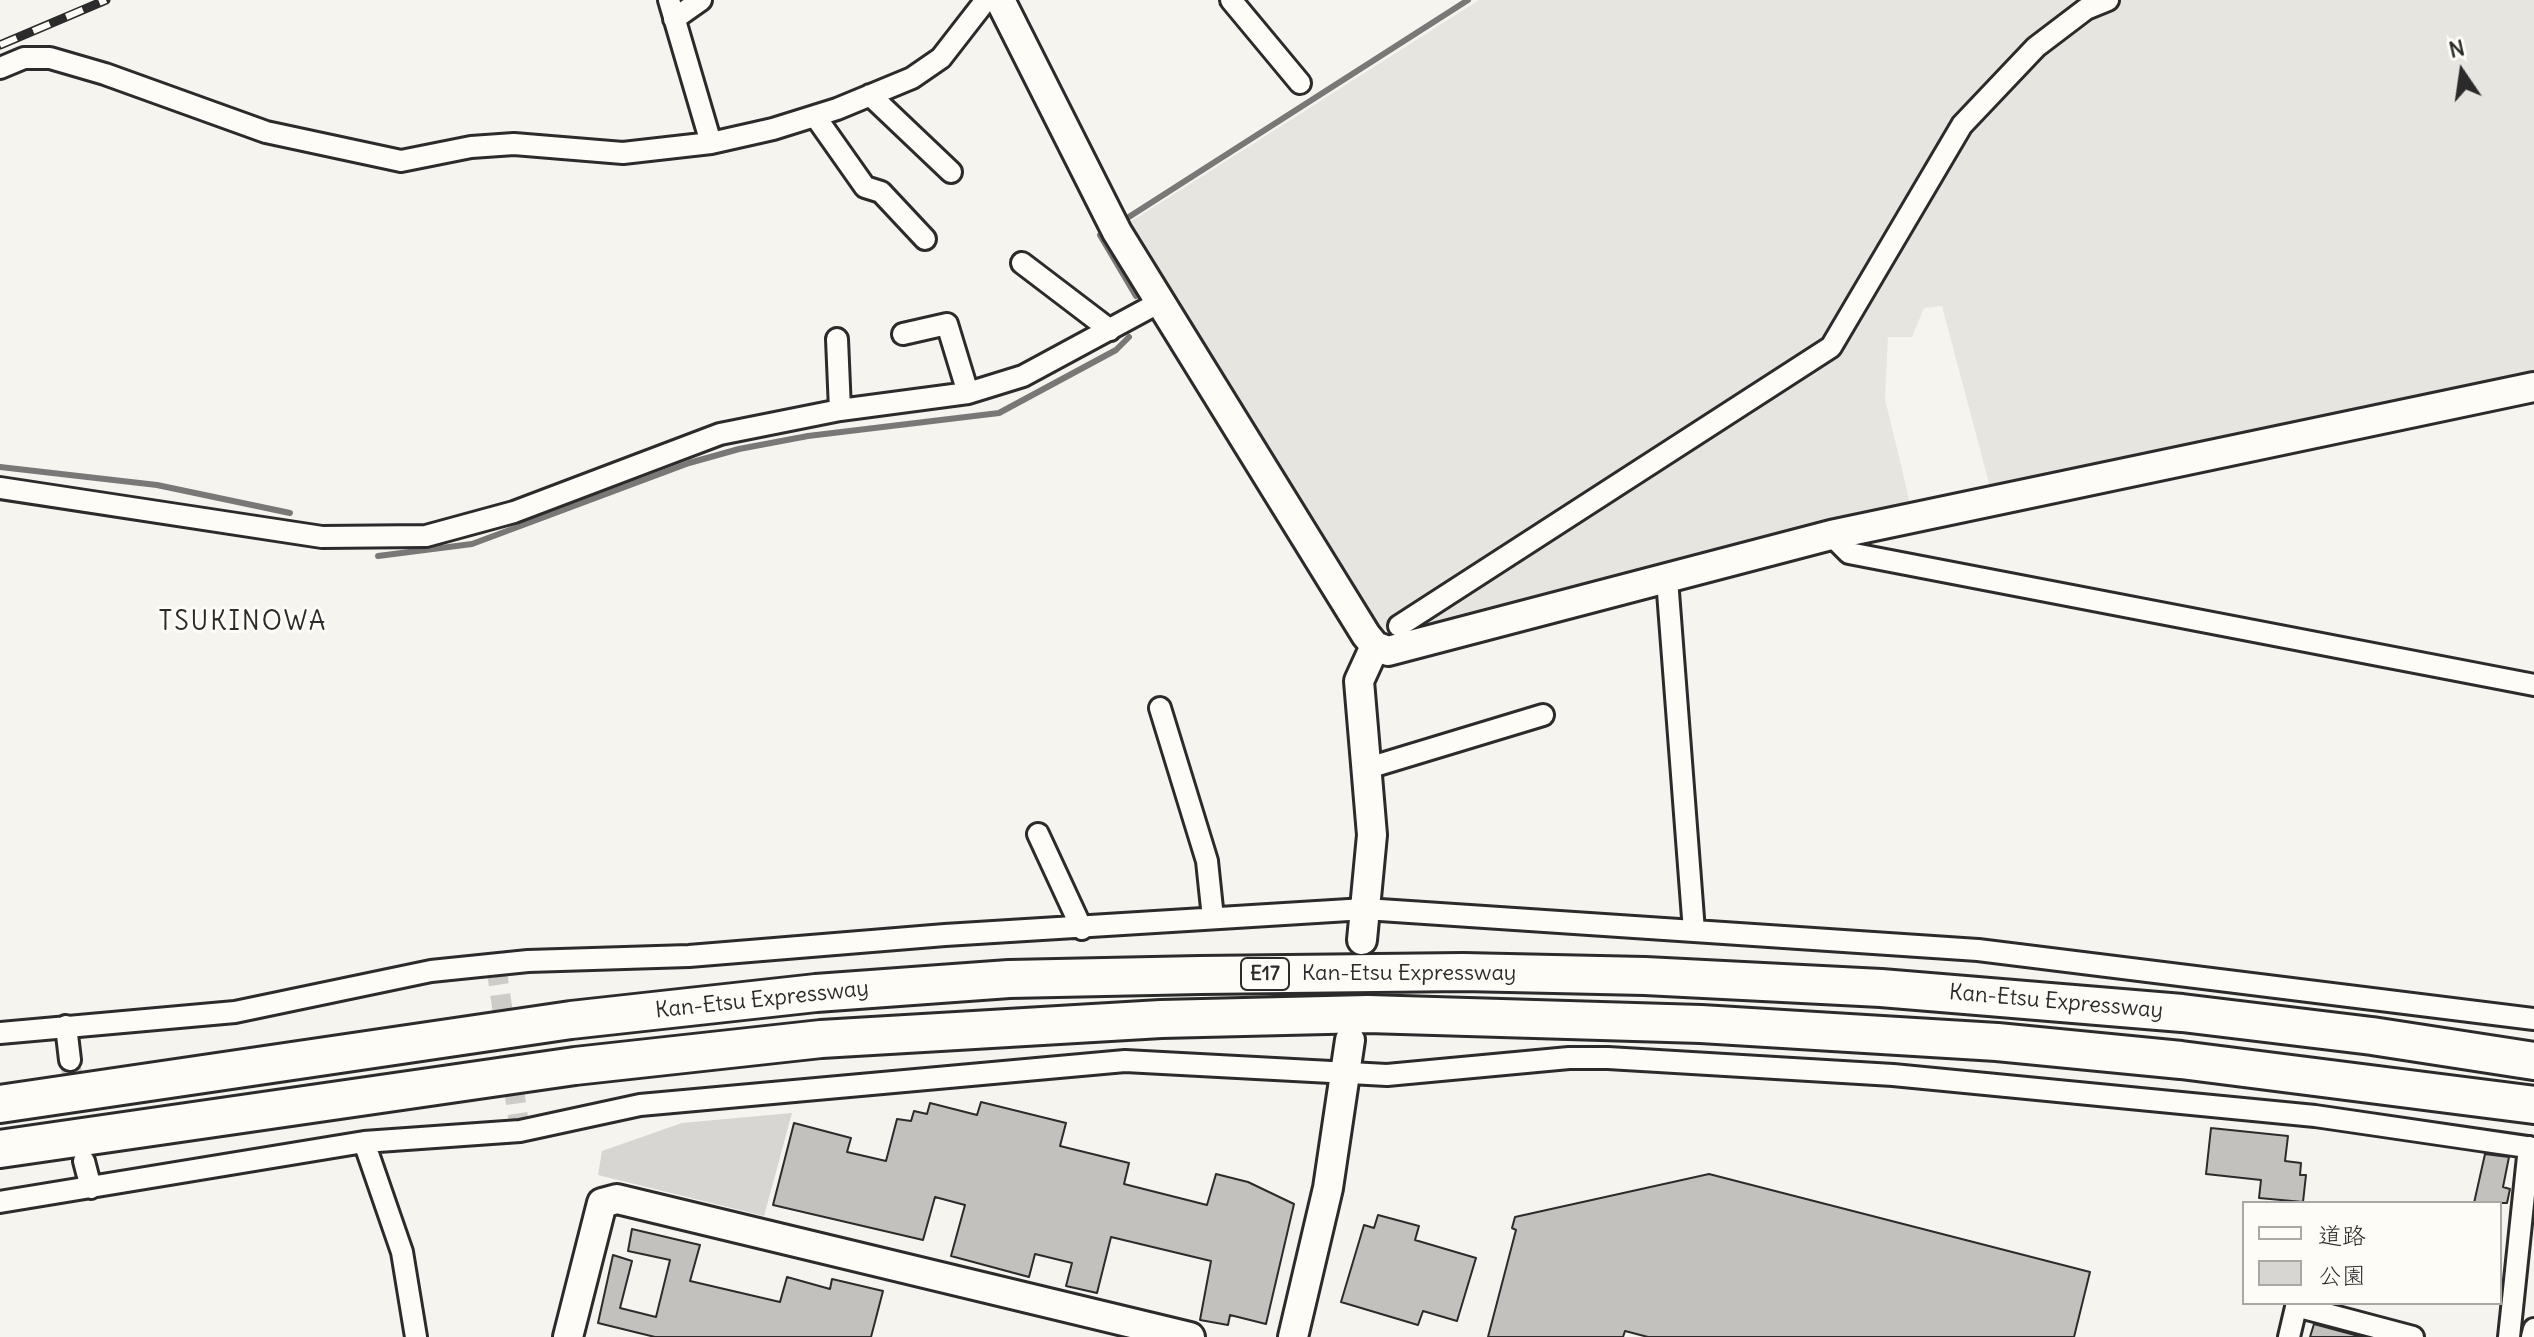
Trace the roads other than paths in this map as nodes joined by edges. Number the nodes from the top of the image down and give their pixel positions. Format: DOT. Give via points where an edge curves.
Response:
graph roads {
  1 [pos="701,0"];
  2 [pos="986,0"];
  3 [pos="1000,0"];
  4 [pos="1231,0"];
  5 [pos="2108,0"];
  6 [pos="672,9"];
  7 [pos="0,68"];
  8 [pos="1300,83"];
  9 [pos="870,95"];
  10 [pos="815,116"];
  11 [pos="711,143"];
  12 [pos="951,172"];
  13 [pos="925,239"];
  14 [pos="1022,263"];
  15 [pos="1160,302"];
  16 [pos="1110,330"];
  17 [pos="903,334"];
  18 [pos="837,339"];
  19 [pos="2534,387"];
  20 [pos="968,393"];
  21 [pos="840,410"];
  22 [pos="0,488"];
  23 [pos="1831,535"];
  24 [pos="1667,579"];
  25 [pos="1399,626"];
  26 [pos="1375,646"];
  27 [pos="2534,685"];
  28 [pos="1160,708"];
  29 [pos="1543,715"];
  30 [pos="1368,768"];
  31 [pos="1038,834"];
  32 [pos="1365,909"];
  33 [pos="1213,918"];
  34 [pos="1082,929"];
  35 [pos="1694,931"];
  36 [pos="1362,940"];
  37 [pos="2534,1019"];
  38 [pos="66,1026"];
  39 [pos="0,1033"];
  40 [pos="1350,1040"];
  41 [pos="70,1060"];
  42 [pos="2534,1061"];
  43 [pos="1346,1074"];
  44 [pos="0,1104"];
  45 [pos="2534,1105"];
  46 [pos="364,1142"];
  47 [pos="2532,1148"];
  48 [pos="0,1149"];
  49 [pos="84,1161"];
  50 [pos="91,1188"];
  51 [pos="0,1202"];
  52 [pos="2296,1305"];
  53 [pos="2534,1329"];
  54 [pos="416,1337"];
  55 [pos="568,1337"];
  56 [pos="1190,1337"];
  57 [pos="1293,1337"];
  58 [pos="2289,1337"];
  59 [pos="2413,1337"];
  60 [pos="2509,1337"];
  61 [pos="2532,1337"];
  1 -- 6 [label="street"];
  2 -- 9 [label="street" via="941,58 912,78"];
  3 -- 15 [label="street" via="1114,226"];
  4 -- 8 [label="street"];
  5 -- 25 [label="street" via="2086,9 2036,47 1962,125 1831,347"];
  6 -- 11 [label="street"];
  7 -- 11 [label="street" via="24,58 50,58 266,132 401,161 514,144 623,153"];
  9 -- 10 [label="street"];
  9 -- 12 [label="street"];
  10 -- 11 [label="street"];
  10 -- 13 [label="street" via="865,187 881,192"];
  14 -- 16 [label="street"];
  15 -- 16 [label="street"];
  15 -- 26 [label="street"];
  16 -- 20 [label="street" via="1023,376"];
  17 -- 20 [label="street" via="947,324"];
  18 -- 21 [label="street"];
  19 -- 23 [label="street"];
  20 -- 21 [label="street"];
  21 -- 22 [label="street" via="720,434 514,512 426,536 322,537"];
  23 -- 24 [label="street"];
  23 -- 27 [label="street" via="1849,553"];
  24 -- 26 [label="street" via="1403,650"];
  24 -- 35 [label="street"];
  26 -- 30 [label="street" via="1359,681"];
  28 -- 33 [label="street" via="1207,861"];
  29 -- 30 [label="street"];
  30 -- 32 [label="street" via="1372,835"];
  31 -- 34 [label="street"];
  32 -- 33 [label="street"];
  32 -- 35 [label="street"];
  32 -- 36 [label="street"];
  33 -- 34 [label="street"];
  34 -- 38 [label="street" via="689,956 528,961 431,971 235,1012"];
  35 -- 37 [label="street" via="1978,950"];
  38 -- 39 [label="street"];
  38 -- 41 [label="street"];
  40 -- 43 [label="street"];
  42 -- 44 [label="highway, Kan-Etsu Expressway / E17" via="2182,1013 1881,988 1463,972 1200,975 995,980 816,993 587,1018"];
  43 -- 46 [label="street" via="1125,1061 640,1105 520,1131"];
  43 -- 47 [label="street" via="1608,1058 1893,1075 2315,1116"];
  43 -- 57 [label="street" via="1328,1188"];
  45 -- 48 [label="highway, Kan-Etsu Expressway / E17" via="2255,1068 1997,1042 1701,1024 1368,1014 1161,1019 821,1039 560,1068"];
  46 -- 50 [label="street"];
  46 -- 54 [label="street" via="402,1252"];
  47 -- 60 [label="street"];
  49 -- 50 [label="street"];
  50 -- 51 [label="street"];
  52 -- 58 [label="street"];
  52 -- 59 [label="street"];
  53 -- 61 [label="street"];
  55 -- 56 [label="street" via="602,1203 617,1199"];
}
